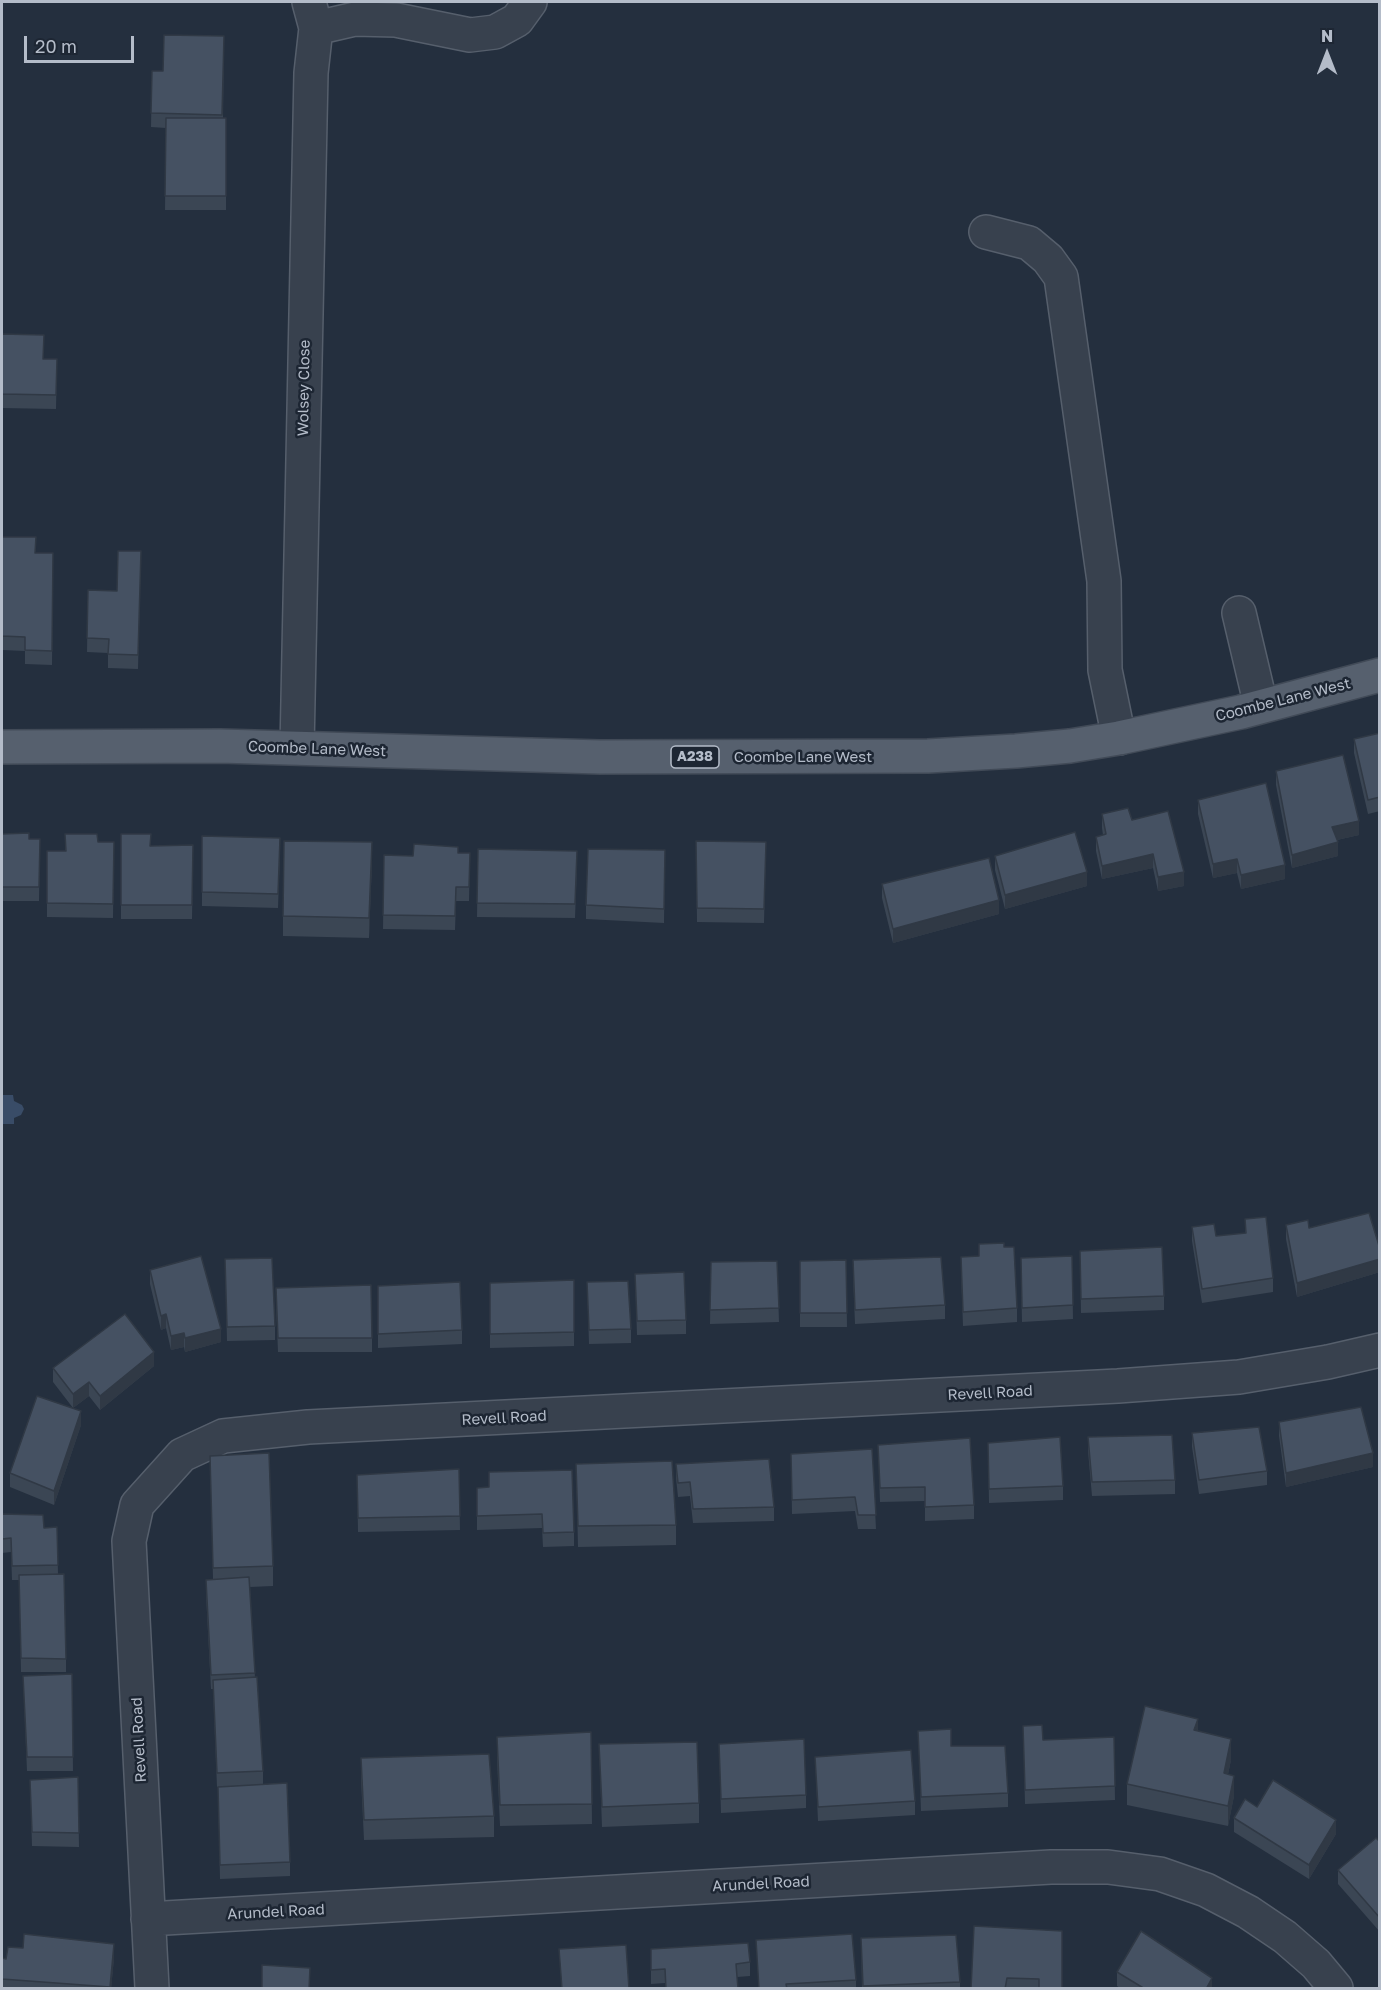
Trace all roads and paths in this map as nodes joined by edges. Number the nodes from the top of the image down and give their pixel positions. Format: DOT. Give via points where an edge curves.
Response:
graph roads {
  1 [pos="530,2"];
  2 [pos="313,15"];
  3 [pos="986,232"];
  4 [pos="1239,613"];
  5 [pos="1380,675"];
  6 [pos="1261,706"];
  7 [pos="1119,738"];
  8 [pos="2,747"];
  9 [pos="297,748"];
  10 [pos="1380,1350"];
  11 [pos="148,1919"];
  12 [pos="152,1989"];
  13 [pos="1336,1989"];
  1 -- 2 [label="street, Wolsey Close" via="517,20 495,32 470,35 396,20"];
  2 -- 9 [label="street, Wolsey Close"];
  3 -- 7 [label="street" via="1029,243 1048,258 1061,277 1104,581 1105,670"];
  4 -- 6 [label="street"];
  5 -- 6 [label="main road, Coombe Lane West / A238"];
  6 -- 7 [label="main road, Coombe Lane West / A238"];
  7 -- 9 [label="main road, Coombe Lane West / A238" via="1070,746 928,756 600,757"];
  8 -- 9 [label="main road, Coombe Lane West / A238"];
  10 -- 11 [label="street, Revell Road" via="1239,1377 1119,1386 308,1427 223,1436 182,1455 160,1479 137,1505 129,1541"];
  11 -- 12 [label="street, Revell Road"];
  11 -- 13 [label="street, Arundel Road" via="1051,1867 1108,1867 1160,1874 1206,1890 1248,1912 1316,1964"];
}
